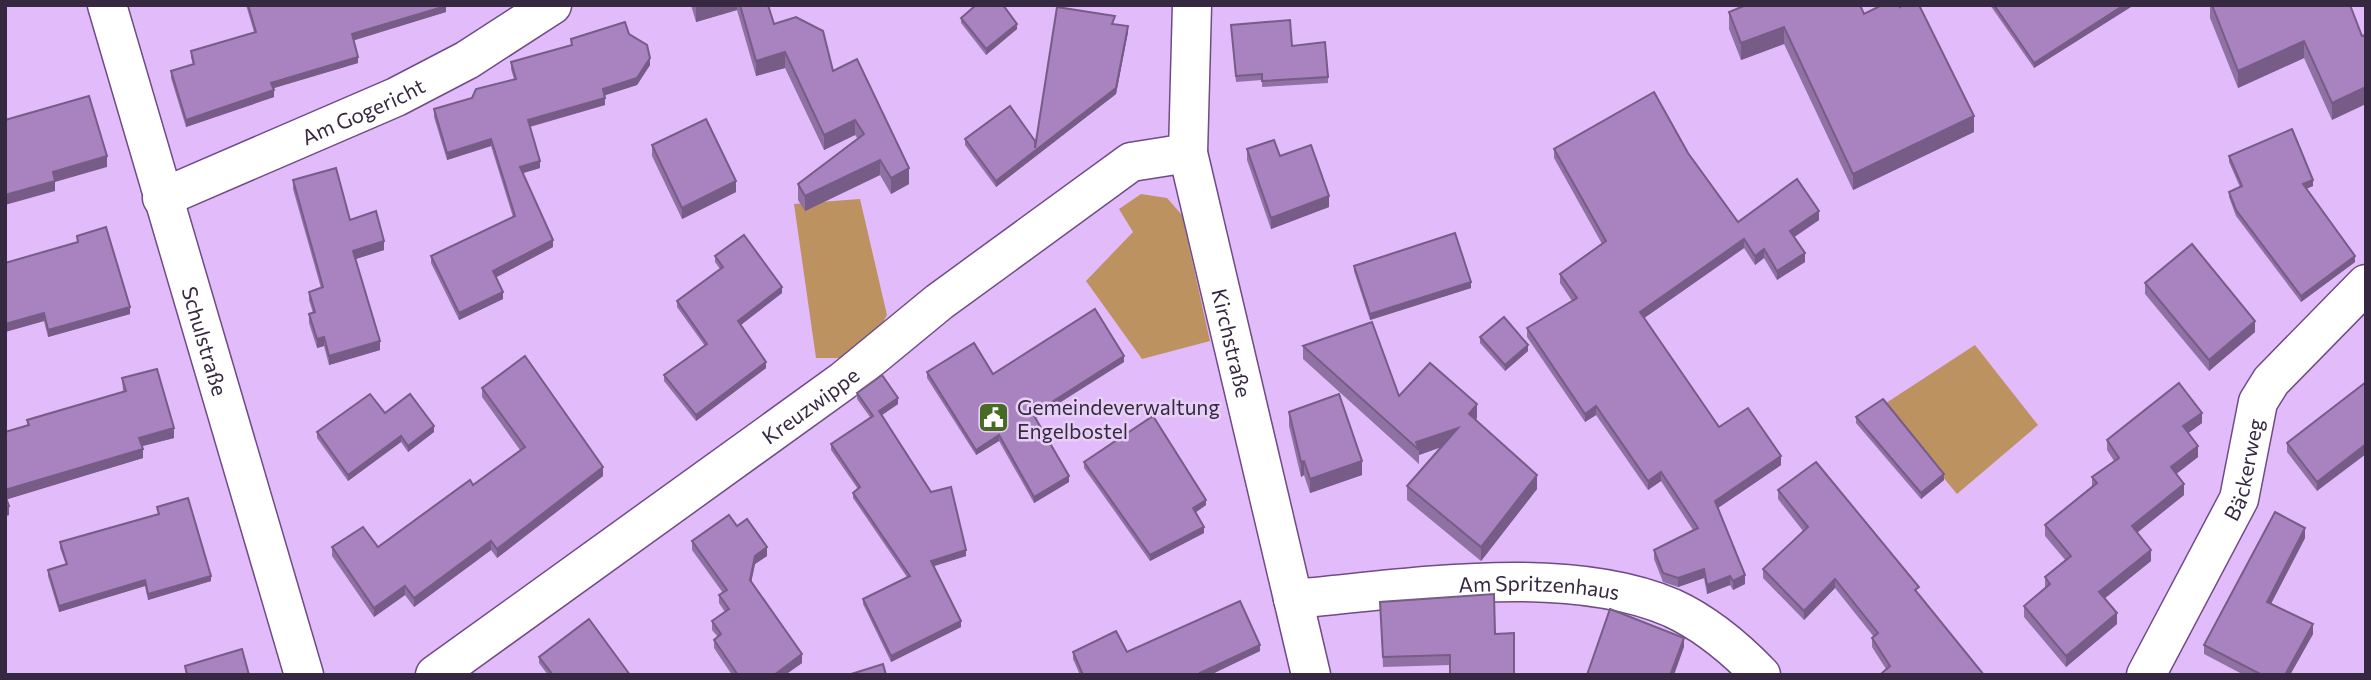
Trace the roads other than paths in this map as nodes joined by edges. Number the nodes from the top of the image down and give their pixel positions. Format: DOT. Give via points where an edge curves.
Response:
graph roads {
  1 [pos="107,5"];
  2 [pos="552,5"];
  3 [pos="1192,5"];
  4 [pos="1188,153"];
  5 [pos="162,198"];
  6 [pos="2366,284"];
  7 [pos="1293,598"];
  8 [pos="304,675"];
  9 [pos="435,675"];
  10 [pos="1311,675"];
  11 [pos="1761,675"];
  12 [pos="2146,675"];
  1 -- 5 [label="street, Schulstraße"];
  2 -- 5 [label="street, Am Gogericht" via="467,60 396,97"];
  3 -- 4 [label="street, Kirchstraße"];
  4 -- 7 [label="street, Kirchstraße"];
  4 -- 9 [label="street, Kreuzwippe" via="1131,163 939,302 843,381"];
  5 -- 8 [label="street, Schulstraße"];
  6 -- 12 [label="street, Bäckerweg" via="2271,381 2258,402 2239,499"];
  7 -- 10 [label="street, Kirchstraße"];
  7 -- 11 [label="street, Am Spritzenhaus" via="1551,582 1616,590 1673,609 1728,642"];
}
